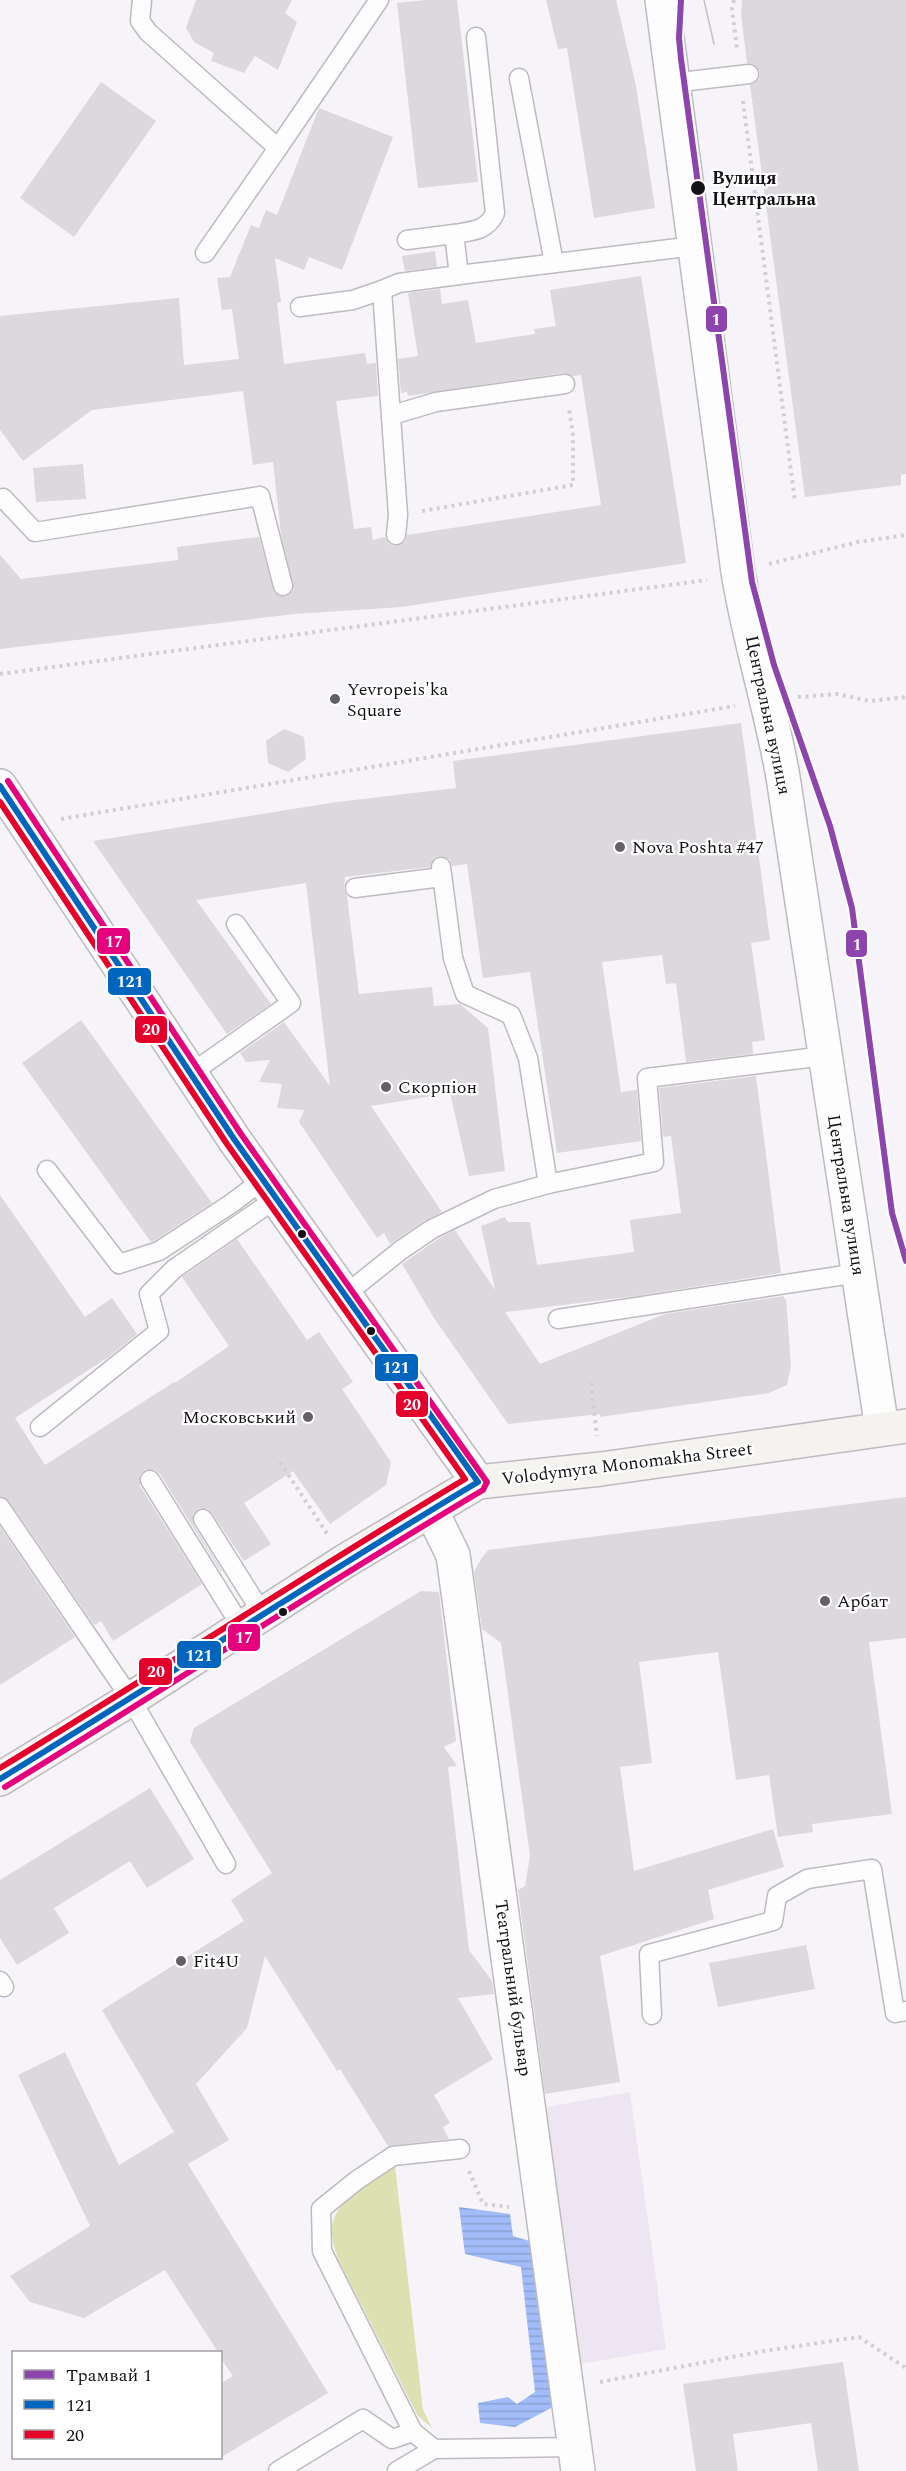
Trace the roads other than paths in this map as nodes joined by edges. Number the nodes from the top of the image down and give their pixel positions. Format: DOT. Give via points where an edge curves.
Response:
graph roads {
  1 [pos="142,0"];
  2 [pos="380,0"];
  3 [pos="662,0"];
  4 [pos="477,37"];
  5 [pos="744,75"];
  6 [pos="519,78"];
  7 [pos="672,83"];
  8 [pos="278,148"];
  9 [pos="454,234"];
  10 [pos="407,240"];
  11 [pos="693,246"];
  12 [pos="206,253"];
  13 [pos="554,263"];
  14 [pos="459,275"];
  15 [pos="382,290"];
  16 [pos="300,307"];
  17 [pos="565,384"];
  18 [pos="392,415"];
  19 [pos="0,500"];
  20 [pos="396,535"];
  21 [pos="283,586"];
  22 [pos="0,786"];
  23 [pos="355,888"];
  24 [pos="236,924"];
  25 [pos="825,1056"];
  26 [pos="190,1074"];
  27 [pos="47,1170"];
  28 [pos="542,1185"];
  29 [pos="270,1188"];
  30 [pos="858,1273"];
  31 [pos="346,1294"];
  32 [pos="558,1319"];
  33 [pos="40,1427"];
  34 [pos="894,1428"];
  35 [pos="150,1480"];
  36 [pos="478,1482"];
  37 [pos="0,1507"];
  38 [pos="431,1510"];
  39 [pos="202,1520"];
  40 [pos="252,1619"];
  41 [pos="131,1699"];
  42 [pos="0,1779"];
  43 [pos="226,1864"];
  44 [pos="906,2012"];
  45 [pos="652,2015"];
  46 [pos="460,2149"];
  47 [pos="412,2432"];
  48 [pos="434,2449"];
  49 [pos="576,2459"];
  50 [pos="278,2471"];
  51 [pos="397,2471"];
  1 -- 8 [label="lane" via="140,21 148,32"];
  2 -- 8 [label="lane"];
  3 -- 7 [label="street, Центральна вулиця"];
  4 -- 9 [label="lane" via="495,213 483,229"];
  5 -- 7 [label="lane"];
  6 -- 13 [label="lane"];
  7 -- 11 [label="street, Центральна вулиця"];
  8 -- 12 [label="lane"];
  9 -- 10 [label="lane"];
  9 -- 14 [label="lane"];
  11 -- 13 [label="lane"];
  11 -- 25 [label="street, Центральна вулиця" via="738,572 781,767"];
  13 -- 14 [label="lane"];
  14 -- 15 [label="lane" via="399,283"];
  15 -- 16 [label="lane" via="352,300"];
  15 -- 18 [label="lane"];
  17 -- 18 [label="lane" via="436,402"];
  18 -- 20 [label="lane"];
  19 -- 21 [label="lane" via="3,498 35,532 260,496"];
  22 -- 26 [label="street"];
  23 -- 28 [label="lane" via="441,872 453,958 465,994 511,1015 528,1058"];
  24 -- 26 [label="lane" via="291,1003"];
  25 -- 28 [label="lane" via="647,1078 654,1162"];
  25 -- 30 [label="street, Центральна вулиця"];
  26 -- 29 [label="street"];
  27 -- 29 [label="lane" via="119,1264 159,1251 232,1203"];
  28 -- 31 [label="lane" via="494,1198 432,1230"];
  29 -- 31 [label="street"];
  29 -- 33 [label="lane" via="149,1294 159,1331"];
  30 -- 32 [label="lane"];
  30 -- 34 [label="street, Центральна вулиця"];
  31 -- 36 [label="street"];
  34 -- 36 [label="main road, Volodymyra Monomakha Street"];
  35 -- 40 [label="lane"];
  36 -- 38 [label="main road, Volodymyra Monomakha Street"];
  37 -- 41 [label="lane"];
  38 -- 40 [label="main road, Volodymyra Monomakha Street"];
  38 -- 49 [label="street, Театральний бульвар" via="453,1555"];
  39 -- 40 [label="lane"];
  40 -- 41 [label="main road, Volodymyra Monomakha Street"];
  41 -- 42 [label="main road, Volodymyra Monomakha Street"];
  41 -- 43 [label="lane"];
  44 -- 45 [label="lane" via="895,2013 872,1869 807,1879 777,1896 773,1921 648,1954"];
  46 -- 47 [label="lane" via="393,2156 321,2209 322,2251"];
  47 -- 48 [label="lane"];
  47 -- 50 [label="lane" via="392,2439 363,2419"];
  48 -- 49 [label="lane"];
  48 -- 51 [label="lane"];
}
